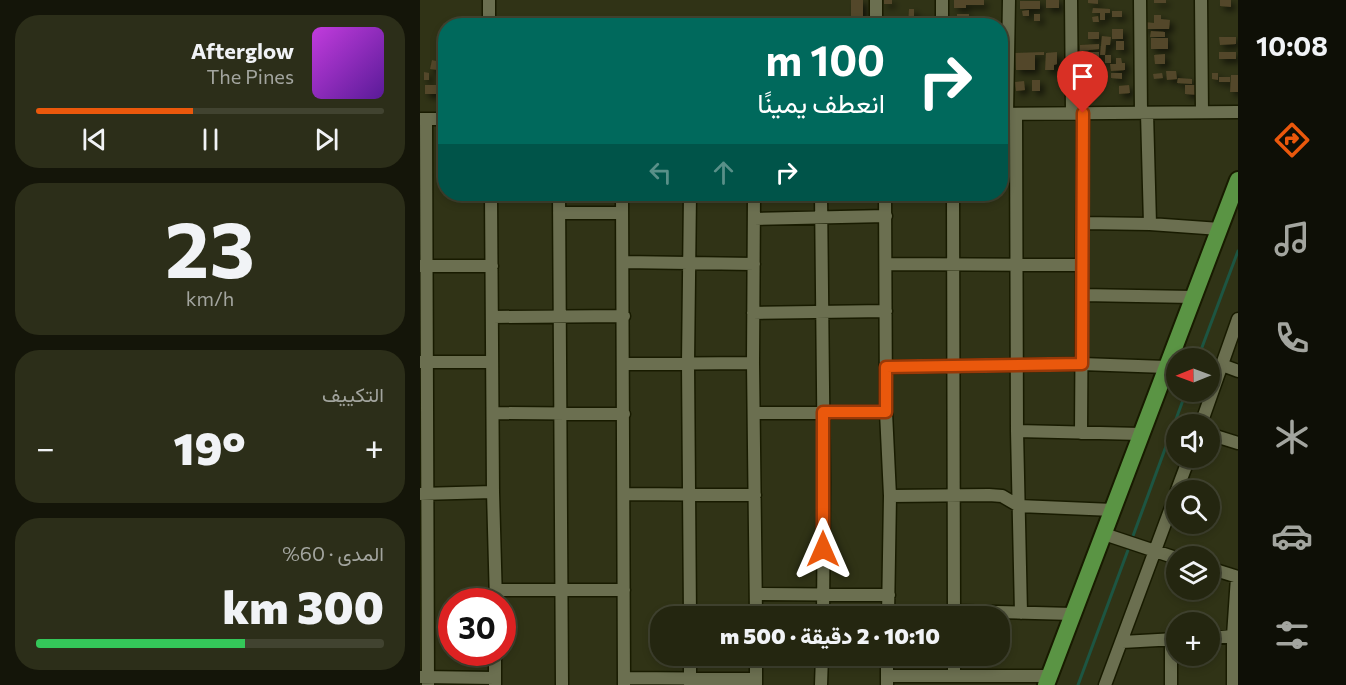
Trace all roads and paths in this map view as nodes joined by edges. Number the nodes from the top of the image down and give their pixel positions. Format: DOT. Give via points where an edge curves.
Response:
graph roads {
  1 [pos="489,0"];
  2 [pos="876,0"];
  3 [pos="942,0"];
  4 [pos="1009,0"];
  5 [pos="1071,0"];
  6 [pos="1140,0"];
  7 [pos="1201,0"];
  8 [pos="489,18"];
  9 [pos="876,18"];
  10 [pos="942,18"];
  11 [pos="1202,112"];
  12 [pos="1238,112"];
  13 [pos="1078,113"];
  14 [pos="1144,113"];
  15 [pos="1008,114"];
  16 [pos="423,119"];
  17 [pos="1238,180"];
  18 [pos="491,201"];
  19 [pos="559,201"];
  20 [pos="622,201"];
  21 [pos="690,201"];
  22 [pos="754,201"];
  23 [pos="821,201"];
  24 [pos="885,201"];
  25 [pos="953,201"];
  26 [pos="559,213"];
  27 [pos="622,213"];
  28 [pos="886,216"];
  29 [pos="821,217"];
  30 [pos="754,219"];
  31 [pos="1083,223"];
  32 [pos="1150,224"];
  33 [pos="1220,229"];
  34 [pos="623,262"];
  35 [pos="689,263"];
  36 [pos="754,264"];
  37 [pos="886,264"];
  38 [pos="953,265"];
  39 [pos="1016,265"];
  40 [pos="1082,265"];
  41 [pos="424,266"];
  42 [pos="492,266"];
  43 [pos="1082,295"];
  44 [pos="1193,297"];
  45 [pos="886,312"];
  46 [pos="753,313"];
  47 [pos="822,313"];
  48 [pos="624,316"];
  49 [pos="492,317"];
  50 [pos="560,317"];
  51 [pos="1238,319"];
  52 [pos="1173,348"];
  53 [pos="424,362"];
  54 [pos="492,362"];
  55 [pos="688,363"];
  56 [pos="753,363"];
  57 [pos="624,364"];
  58 [pos="1082,364"];
  59 [pos="954,365"];
  60 [pos="1016,365"];
  61 [pos="1222,365"];
  62 [pos="886,367"];
  63 [pos="1166,367"];
  64 [pos="1238,371"];
  65 [pos="823,412"];
  66 [pos="886,412"];
  67 [pos="493,413"];
  68 [pos="561,413"];
  69 [pos="754,413"];
  70 [pos="624,414"];
  71 [pos="1205,414"];
  72 [pos="1017,430"];
  73 [pos="1081,433"];
  74 [pos="1141,434"];
  75 [pos="1220,437"];
  76 [pos="1238,443"];
  77 [pos="493,492"];
  78 [pos="424,494"];
  79 [pos="625,494"];
  80 [pos="690,495"];
  81 [pos="755,495"];
  82 [pos="890,496"];
  83 [pos="953,496"];
  84 [pos="1020,506"];
  85 [pos="1113,510"];
  86 [pos="1166,522"];
  87 [pos="1104,534"];
  88 [pos="1155,552"];
  89 [pos="1166,555"];
  90 [pos="1220,571"];
  91 [pos="1238,577"];
  92 [pos="496,588"];
  93 [pos="624,590"];
  94 [pos="562,591"];
  95 [pos="516,594"];
  96 [pos="756,594"];
  97 [pos="823,594"];
  98 [pos="889,595"];
  99 [pos="690,606"];
  100 [pos="756,606"];
  101 [pos="823,606"];
  102 [pos="888,606"];
  103 [pos="955,606"];
  104 [pos="1010,613"];
  105 [pos="1021,613"];
  106 [pos="1073,614"];
  107 [pos="1233,636"];
  108 [pos="1220,637"];
  109 [pos="1166,640"];
  110 [pos="1122,642"];
  111 [pos="756,666"];
  112 [pos="822,666"];
  113 [pos="954,666"];
  114 [pos="1172,666"];
  115 [pos="954,676"];
  116 [pos="425,680"];
  117 [pos="887,680"];
  118 [pos="1048,680"];
  119 [pos="495,681"];
  120 [pos="624,681"];
  121 [pos="690,681"];
  122 [pos="756,682"];
  123 [pos="562,685"];
  124 [pos="821,685"];
  125 [pos="1105,685"];
  126 [pos="1171,685"];
  127 [pos="1233,685"];
  1 -- 8 [label="street"];
  2 -- 9 [label="street"];
  3 -- 10 [label="street"];
  4 -- 15 [label="street"];
  5 -- 13 [label="street"];
  6 -- 14 [label="street"];
  7 -- 11 [label="street"];
  11 -- 12 [label="street"];
  11 -- 14 [label="street"];
  13 -- 14 [label="street"];
  13 -- 15 [label="street"];
  13 -- 31 [label="street"];
  14 -- 32 [label="street"];
  15 -- 39 [label="street"];
  16 -- 41 [label="street"];
  17 -- 33 [label="main road"];
  18 -- 42 [label="street"];
  19 -- 26 [label="street"];
  20 -- 27 [label="street"];
  21 -- 35 [label="street"];
  22 -- 30 [label="street"];
  23 -- 29 [label="street"];
  24 -- 28 [label="street"];
  25 -- 38 [label="street"];
  26 -- 27 [label="street"];
  26 -- 50 [label="street"];
  27 -- 34 [label="street"];
  28 -- 29 [label="street"];
  28 -- 37 [label="street"];
  29 -- 30 [label="street"];
  29 -- 47 [label="street"];
  30 -- 36 [label="street"];
  31 -- 32 [label="street"];
  31 -- 40 [label="street"];
  32 -- 33 [label="street"];
  33 -- 44 [label="main road"];
  34 -- 35 [label="street"];
  34 -- 48 [label="street"];
  35 -- 36 [label="street"];
  35 -- 55 [label="street"];
  36 -- 46 [label="street"];
  37 -- 38 [label="street"];
  37 -- 45 [label="street"];
  38 -- 39 [label="street"];
  38 -- 59 [label="street"];
  39 -- 40 [label="street"];
  39 -- 60 [label="street"];
  40 -- 43 [label="street"];
  41 -- 42 [label="street"];
  41 -- 53 [label="street"];
  42 -- 49 [label="street"];
  43 -- 44 [label="street"];
  43 -- 58 [label="street"];
  44 -- 52 [label="main road"];
  45 -- 47 [label="street"];
  45 -- 62 [label="street"];
  46 -- 47 [label="street"];
  46 -- 56 [label="street"];
  47 -- 65 [label="street"];
  48 -- 50 [label="street"];
  48 -- 57 [label="street"];
  49 -- 50 [label="street"];
  49 -- 54 [label="street"];
  50 -- 68 [label="street"];
  51 -- 61 [label="street"];
  53 -- 54 [label="street"];
  53 -- 78 [label="street"];
  54 -- 67 [label="street"];
  55 -- 56 [label="street"];
  55 -- 57 [label="street"];
  55 -- 80 [label="street"];
  56 -- 69 [label="street"];
  57 -- 70 [label="street"];
  58 -- 60 [label="street"];
  58 -- 63 [label="street"];
  58 -- 73 [label="street"];
  59 -- 60 [label="street"];
  59 -- 62 [label="street"];
  59 -- 83 [label="street"];
  60 -- 72 [label="street"];
  61 -- 64 [label="street"];
  61 -- 71 [label="street"];
  62 -- 66 [label="street"];
  63 -- 74 [label="main road"];
  65 -- 66 [label="street"];
  65 -- 69 [label="street"];
  65 -- 97 [label="street"];
  66 -- 82 [label="street"];
  67 -- 68 [label="street"];
  67 -- 77 [label="street"];
  68 -- 70 [label="street"];
  68 -- 94 [label="street"];
  69 -- 81 [label="street"];
  70 -- 79 [label="street"];
  72 -- 73 [label="street"];
  72 -- 84 [label="street"];
  73 -- 74 [label="street"];
  74 -- 85 [label="main road"];
  75 -- 76 [label="street"];
  77 -- 78 [label="street"];
  77 -- 92 [label="street"];
  78 -- 116 [label="street"];
  79 -- 80 [label="street"];
  79 -- 93 [label="street"];
  80 -- 81 [label="street"];
  80 -- 99 [label="street"];
  81 -- 96 [label="street"];
  82 -- 83 [label="street"];
  82 -- 98 [label="street"];
  83 -- 84 [label="street" via="1002,496"];
  83 -- 103 [label="street"];
  84 -- 85 [label="street"];
  84 -- 105 [label="street"];
  85 -- 87 [label="main road"];
  86 -- 88 [label="street"];
  87 -- 88 [label="street"];
  87 -- 106 [label="main road"];
  88 -- 89 [label="street"];
  88 -- 110 [label="street"];
  90 -- 91 [label="street"];
  91 -- 107 [label="street"];
  93 -- 94 [label="street"];
  93 -- 120 [label="street"];
  94 -- 95 [label="street"];
  94 -- 123 [label="street"];
  96 -- 97 [label="street"];
  96 -- 100 [label="street"];
  97 -- 98 [label="street"];
  97 -- 101 [label="street"];
  98 -- 102 [label="street"];
  104 -- 105 [label="street"];
  105 -- 106 [label="street"];
  106 -- 118 [label="main road"];
  107 -- 108 [label="street"];
  107 -- 127 [label="street"];
  109 -- 110 [label="street"];
  110 -- 125 [label="street"];
  111 -- 122 [label="street"];
  112 -- 124 [label="street"];
  113 -- 115 [label="street"];
  114 -- 126 [label="street"];
  115 -- 117 [label="street"];
  115 -- 118 [label="street"];
  116 -- 119 [label="street"];
  120 -- 121 [label="street"];
  121 -- 122 [label="street"];
}
